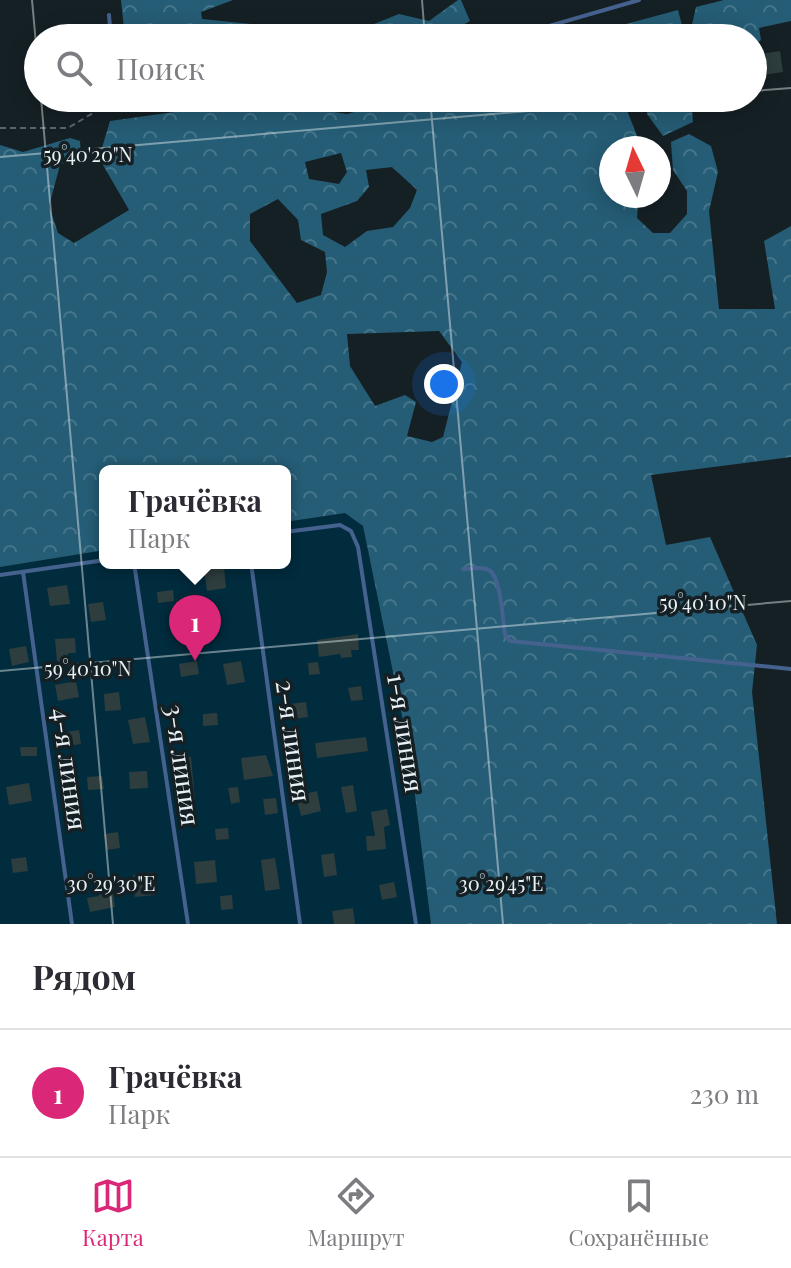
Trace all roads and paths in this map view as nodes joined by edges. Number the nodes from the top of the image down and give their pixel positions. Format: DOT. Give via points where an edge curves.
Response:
graph roads {
  1 [pos="639,0"];
  2 [pos="109,15"];
  3 [pos="110,24"];
  4 [pos="556,24"];
  5 [pos="94,112"];
  6 [pos="0,128"];
  7 [pos="291,531"];
  8 [pos="99,561"];
  9 [pos="135,569"];
  10 [pos="252,569"];
  11 [pos="463,569"];
  12 [pos="23,572"];
  13 [pos="0,575"];
  14 [pos="791,669"];
  15 [pos="72,924"];
  16 [pos="188,924"];
  17 [pos="300,924"];
  18 [pos="416,924"];
  1 -- 4 [label="lane"];
  2 -- 3 [label="lane"];
  5 -- 6 [label="path" via="68,128"];
  7 -- 18 [label="lane, 1-я линия" via="340,525 351,531 358,547"];
  8 -- 12 [label="lane"];
  9 -- 16 [label="lane, 3-я линия"];
  10 -- 17 [label="lane, 2-я линия"];
  11 -- 14 [label="lane" via="487,568 493,573 510,641"];
  12 -- 13 [label="lane"];
  12 -- 15 [label="lane, 4-я линия"];
}
